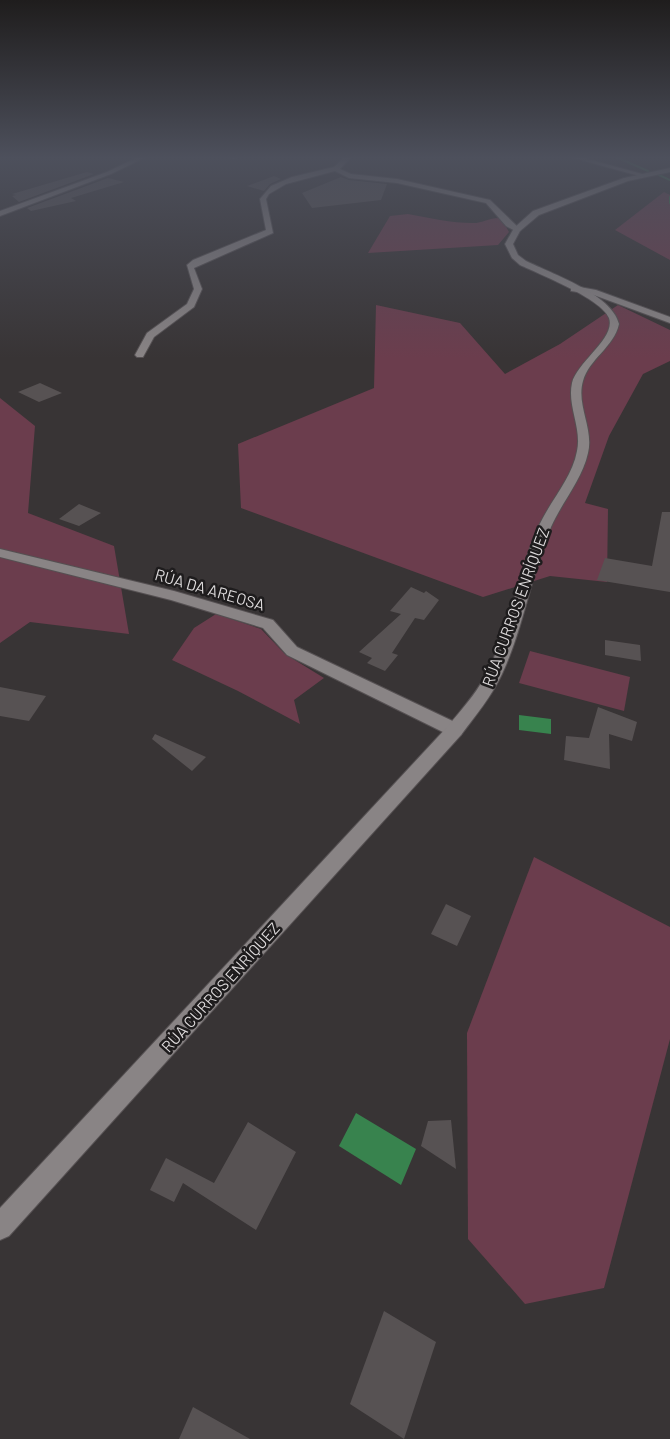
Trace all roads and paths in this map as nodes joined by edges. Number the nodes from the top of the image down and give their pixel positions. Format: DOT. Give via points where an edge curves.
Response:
graph roads {
  1 [pos="270,224"];
  2 [pos="508,224"];
  3 [pos="522,224"];
  4 [pos="517,230"];
  5 [pos="574,289"];
  6 [pos="670,320"];
  7 [pos="140,355"];
  8 [pos="0,553"];
  9 [pos="455,730"];
  10 [pos="0,1227"];
  1 -- 7 [label="street" via="270,231 196,261 190,267 198,289 191,305 150,335"];
  2 -- 4 [label="street"];
  3 -- 4 [label="street"];
  4 -- 5 [label="street, RÚA CURROS ENRÍQUEZ" via="510,244 514,256"];
  5 -- 6 [label="street"];
  5 -- 9 [label="street, RÚA CURROS ENRÍQUEZ" via="608,310 615,324 613,334 578,378 576,392 585,436 582,455 544,528 484,693"];
  8 -- 9 [label="street, RÚA DA AREOSA" via="268,624 292,651"];
  9 -- 10 [label="street, RÚA CURROS ENRÍQUEZ"];
}
